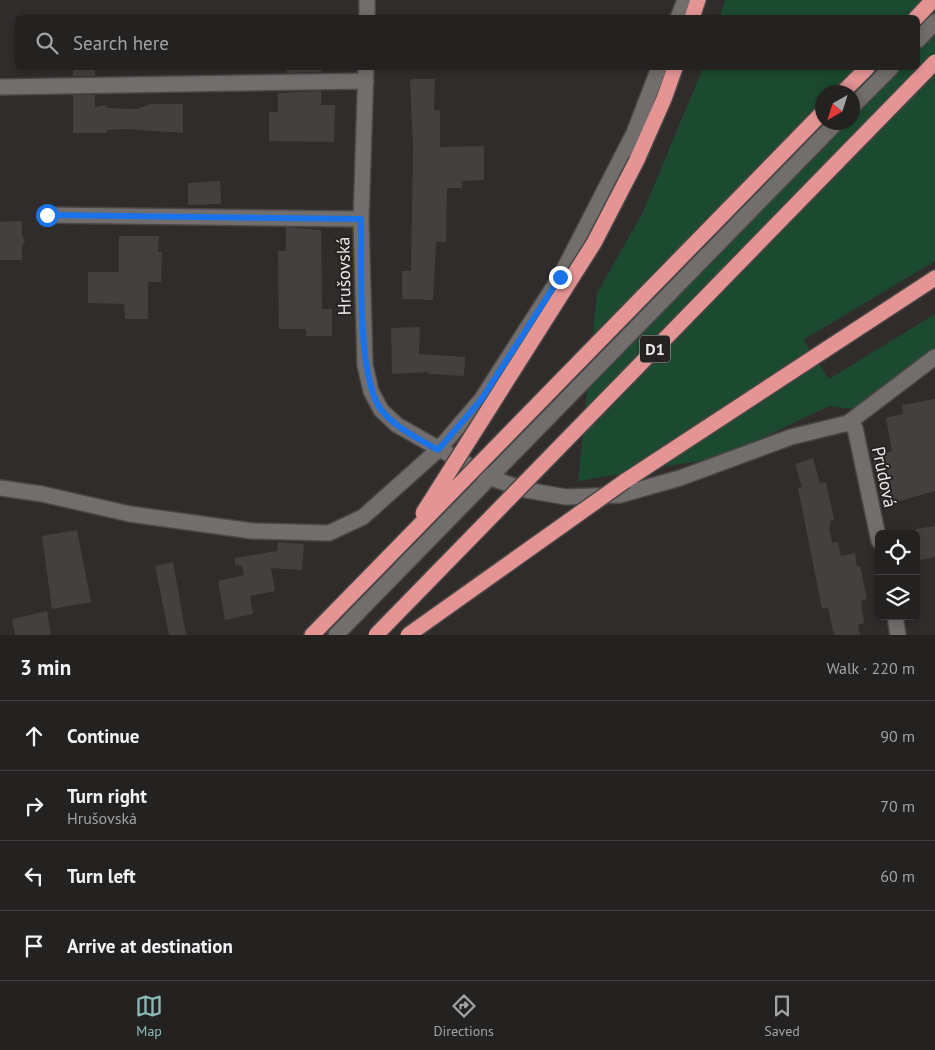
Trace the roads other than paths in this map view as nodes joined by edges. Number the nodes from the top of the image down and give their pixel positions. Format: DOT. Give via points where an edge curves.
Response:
graph roads {
  1 [pos="367,0"];
  2 [pos="685,0"];
  3 [pos="698,0"];
  4 [pos="933,0"];
  5 [pos="367,15"];
  6 [pos="679,15"];
  7 [pos="693,15"];
  8 [pos="919,15"];
  9 [pos="935,22"];
  10 [pos="920,38"];
  11 [pos="935,62"];
  12 [pos="658,70"];
  13 [pos="674,70"];
  14 [pos="865,70"];
  15 [pos="888,70"];
  16 [pos="366,74"];
  17 [pos="850,85"];
  18 [pos="0,87"];
  19 [pos="860,99"];
  20 [pos="815,120"];
  21 [pos="829,130"];
  22 [pos="47,215"];
  23 [pos="361,219"];
  24 [pos="935,278"];
  25 [pos="935,357"];
  26 [pos="848,422"];
  27 [pos="438,450"];
  28 [pos="491,478"];
  29 [pos="0,488"];
  30 [pos="877,530"];
  31 [pos="406,540"];
  32 [pos="895,620"];
  33 [pos="312,635"];
  34 [pos="336,635"];
  35 [pos="376,635"];
  36 [pos="408,635"];
  37 [pos="898,635"];
  1 -- 5 [label="street"];
  2 -- 6 [label="street"];
  3 -- 7 [label="highway"];
  4 -- 8 [label="highway"];
  9 -- 10 [label="street"];
  11 -- 35 [label="highway, D1, bridge"];
  12 -- 27 [label="street" via="634,133 560,277 481,400"];
  13 -- 31 [label="highway, bridge" via="637,160 594,243"];
  14 -- 17 [label="highway"];
  15 -- 19 [label="street"];
  16 -- 18 [label="street"];
  16 -- 23 [label="street, Hrušovská"];
  20 -- 31 [label="highway, D1, bridge"];
  21 -- 28 [label="street"];
  22 -- 23 [label="street"];
  23 -- 27 [label="street, Hrušovská" via="365,365 371,391 381,410 397,426"];
  24 -- 36 [label="highway, bridge" via="625,481"];
  25 -- 26 [label="street"];
  26 -- 28 [label="street, Hrušovská" via="791,437 680,478 620,495 566,497 526,490"];
  26 -- 30 [label="street, Prúdová" via="855,428"];
  27 -- 28 [label="street, Hrušovská"];
  27 -- 29 [label="street" via="363,517 329,533 252,531 130,514"];
  28 -- 34 [label="street"];
  31 -- 33 [label="highway, D1"];
  32 -- 37 [label="street"];
}
